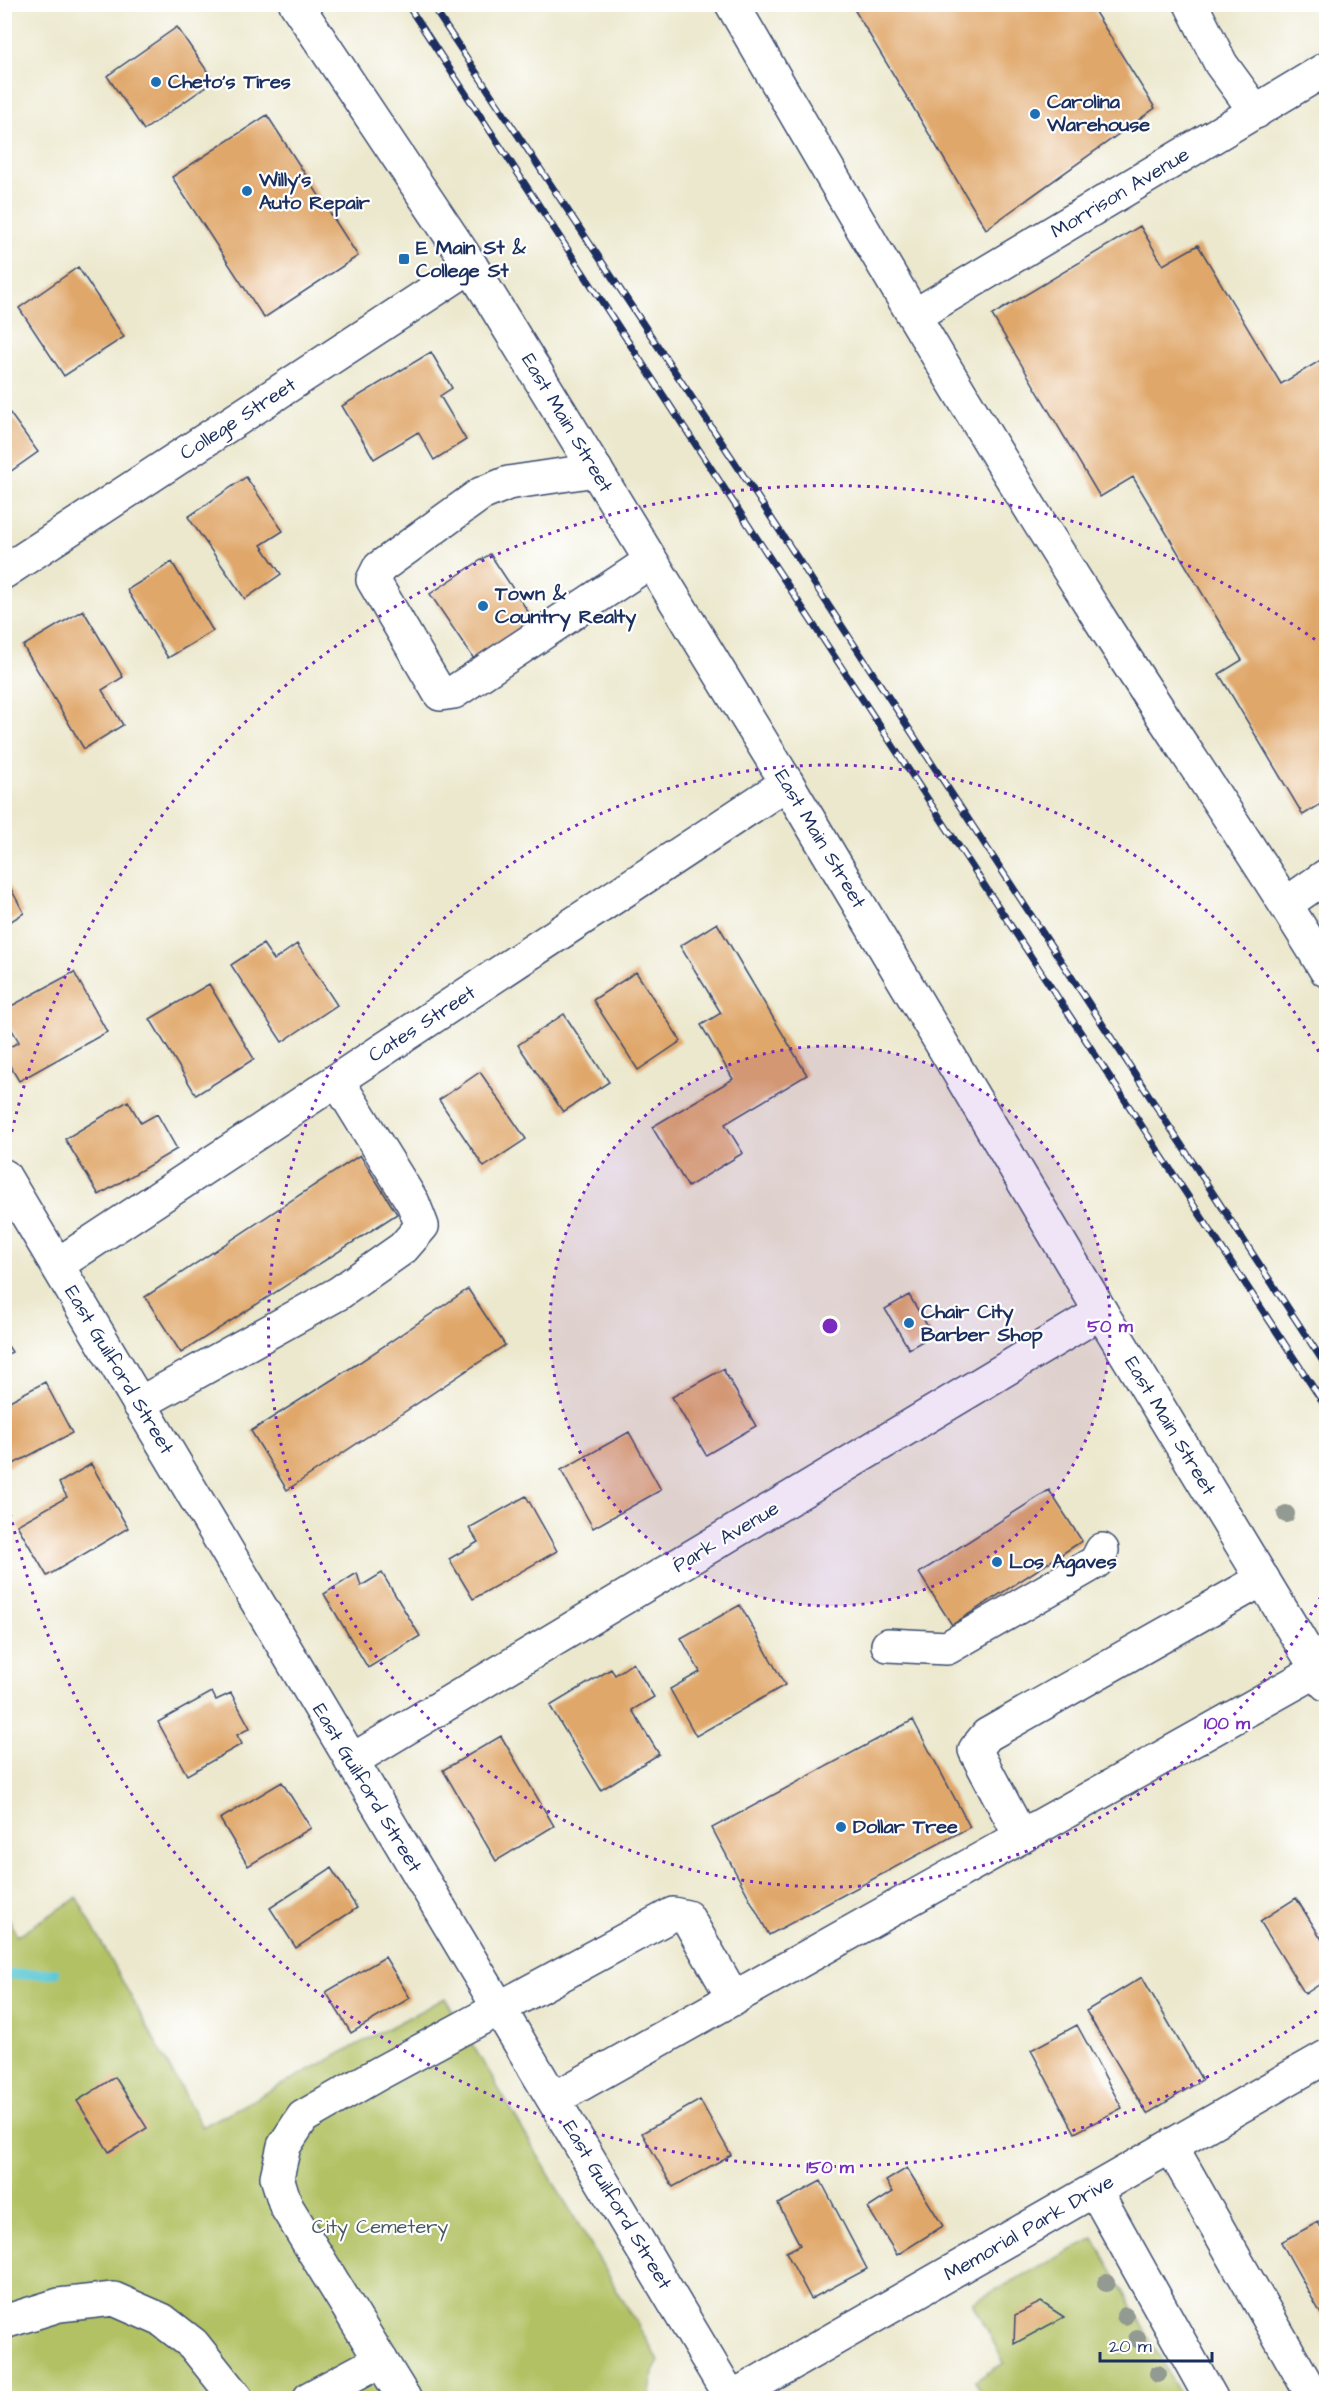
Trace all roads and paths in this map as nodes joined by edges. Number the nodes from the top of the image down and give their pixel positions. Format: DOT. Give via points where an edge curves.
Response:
graph roads {
  1 [pos="296,4"];
  2 [pos="732,4"];
  3 [pos="1191,4"];
  4 [pos="1326,69"];
  5 [pos="1256,112"];
  6 [pos="471,266"];
  7 [pos="914,316"];
  8 [pos="596,470"];
  9 [pos="651,561"];
  10 [pos="4,572"];
  11 [pos="787,783"];
  12 [pos="1326,876"];
  13 [pos="1286,904"];
  14 [pos="1326,970"];
  15 [pos="337,1080"];
  16 [pos="4,1176"];
  17 [pos="57,1265"];
  18 [pos="1101,1312"];
  19 [pos="139,1404"];
  20 [pos="1102,1550"];
  21 [pos="1263,1579"];
  22 [pos="888,1645"];
  23 [pos="1322,1677"];
  24 [pos="351,1761"];
  25 [pos="1021,1837"];
  26 [pos="734,1999"];
  27 [pos="500,2008"];
  28 [pos="1326,2057"];
  29 [pos="554,2099"];
  30 [pos="1171,2146"];
  31 [pos="1095,2190"];
  32 [pos="4,2322"];
  33 [pos="381,2360"];
  34 [pos="236,2398"];
  35 [pos="310,2398"];
  36 [pos="404,2398"];
  37 [pos="731,2398"];
  38 [pos="1211,2398"];
  39 [pos="1314,2398"];
  1 -- 6 [label="street, East Main Street"];
  2 -- 7 [label="street"];
  3 -- 5 [label="street" via="1221,64"];
  4 -- 5 [label="street, Morrison Avenue"];
  5 -- 7 [label="street, Morrison Avenue"];
  6 -- 8 [label="street, East Main Street"];
  6 -- 10 [label="street, College Street"];
  7 -- 13 [label="street" via="1097,616"];
  8 -- 9 [label="street, East Main Street"];
  8 -- 9 [label="street" via="507,483 481,494 380,568 373,580 440,694 454,692"];
  9 -- 11 [label="street, East Main Street"];
  11 -- 15 [label="street, Cates Street"];
  11 -- 18 [label="street, East Main Street"];
  12 -- 13 [label="street"];
  13 -- 14 [label="street"];
  15 -- 17 [label="street, Cates Street"];
  15 -- 19 [label="street" via="422,1226 403,1248 339,1293"];
  16 -- 17 [label="street, East Guilford Street"];
  17 -- 19 [label="street, East Guilford Street"];
  18 -- 21 [label="street, East Main Street"];
  18 -- 24 [label="street, Park Avenue"];
  19 -- 24 [label="street, East Guilford Street"];
  20 -- 22 [label="street" via="1096,1562 947,1648"];
  21 -- 23 [label="street, East Main Street"];
  21 -- 25 [label="street" via="987,1735 975,1750"];
  23 -- 25 [label="street"];
  24 -- 27 [label="street, East Guilford Street"];
  25 -- 26 [label="street"];
  26 -- 27 [label="street" via="687,1917 673,1914"];
  26 -- 29 [label="street"];
  27 -- 29 [label="street, East Guilford Street"];
  27 -- 33 [label="street" via="303,2117 284,2146 277,2177 286,2206"];
  28 -- 30 [label="street, Memorial Park Drive"];
  29 -- 37 [label="street, East Guilford Street"];
  30 -- 31 [label="street, Memorial Park Drive"];
  30 -- 39 [label="street"];
  31 -- 37 [label="street, Memorial Park Drive"];
  31 -- 38 [label="street"];
  32 -- 34 [label="street" via="59,2305 114,2299 162,2320 193,2344"];
  33 -- 35 [label="street"];
  33 -- 36 [label="street"];
}
